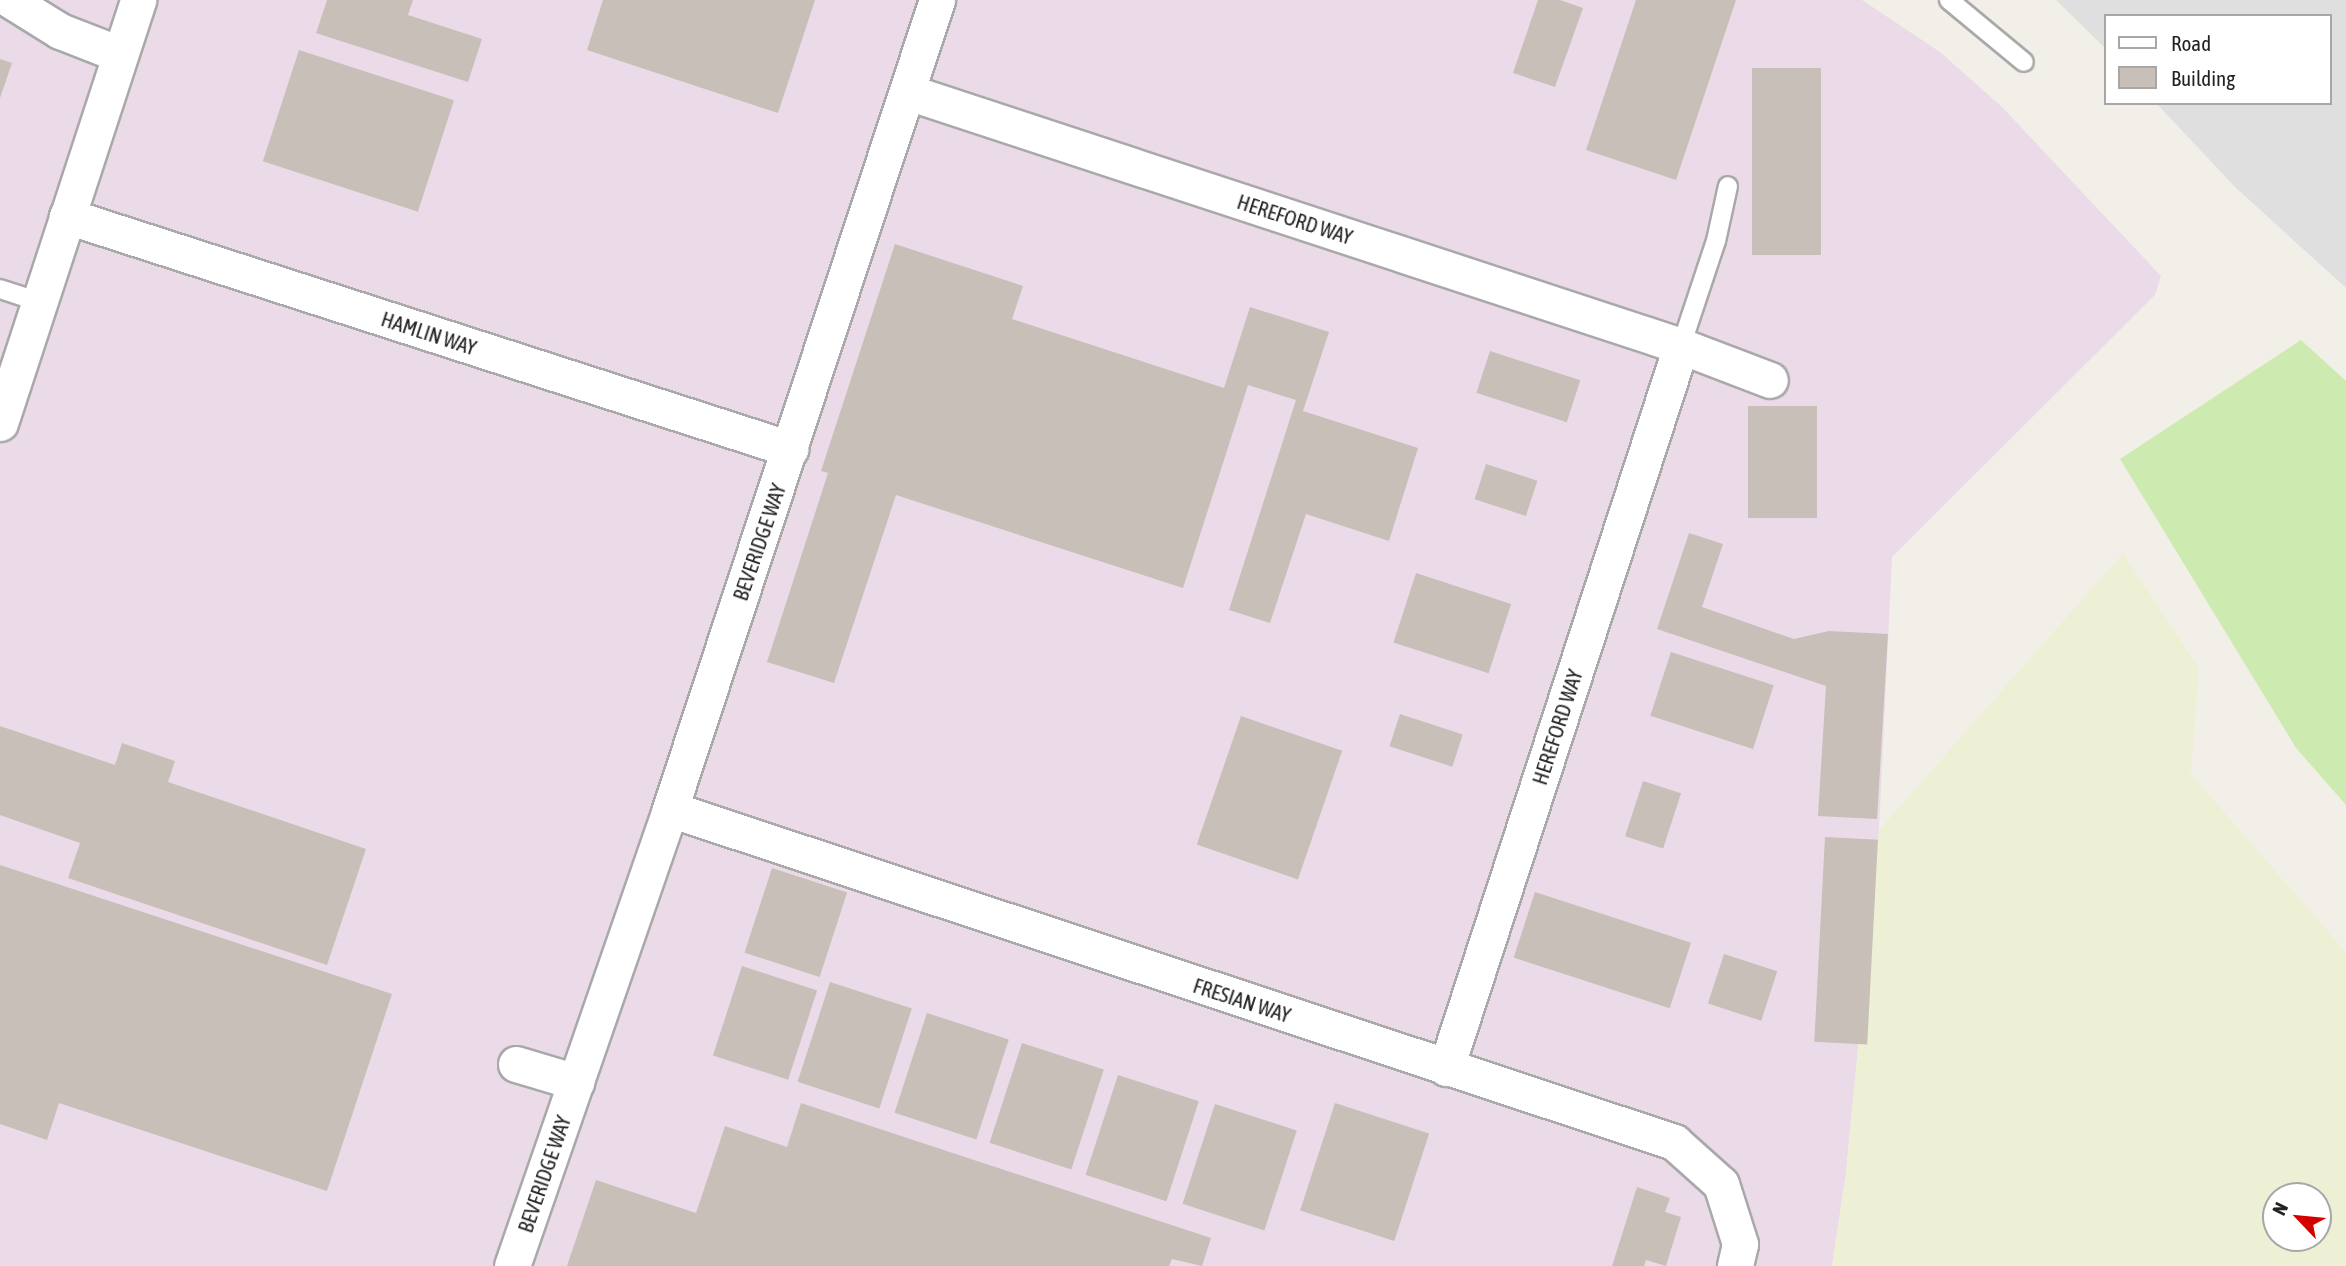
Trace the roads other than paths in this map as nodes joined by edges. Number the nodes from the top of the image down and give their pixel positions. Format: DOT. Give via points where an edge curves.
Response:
graph roads {
  1 [pos="10,0"];
  2 [pos="138,0"];
  3 [pos="937,0"];
  4 [pos="1949,0"];
  5 [pos="120,54"];
  6 [pos="2024,62"];
  7 [pos="908,92"];
  8 [pos="1728,186"];
  9 [pos="67,216"];
  10 [pos="0,289"];
  11 [pos="37,302"];
  12 [pos="1681,346"];
  13 [pos="1770,380"];
  14 [pos="0,423"];
  15 [pos="790,449"];
  16 [pos="670,809"];
  17 [pos="516,1064"];
  18 [pos="1446,1068"];
  19 [pos="576,1082"];
  20 [pos="512,1266"];
  21 [pos="1735,1266"];
  1 -- 5 [label="street" via="60,31"];
  2 -- 5 [label="street"];
  3 -- 7 [label="street, BEVERIDGE WAY"];
  4 -- 6 [label="lane"];
  5 -- 9 [label="street"];
  7 -- 12 [label="street, HEREFORD WAY"];
  7 -- 15 [label="street, BEVERIDGE WAY"];
  8 -- 12 [label="lane" via="1716,241"];
  9 -- 11 [label="street"];
  9 -- 15 [label="street, HAMLIN WAY"];
  10 -- 11 [label="lane"];
  11 -- 14 [label="street"];
  12 -- 13 [label="street, HEREFORD WAY"];
  12 -- 18 [label="street, HEREFORD WAY"];
  15 -- 16 [label="street, BEVERIDGE WAY"];
  16 -- 18 [label="street, FRESIAN WAY"];
  16 -- 19 [label="street, BEVERIDGE WAY"];
  17 -- 19 [label="street"];
  18 -- 21 [label="street, FRESIAN WAY" via="1674,1142 1721,1184 1740,1244"];
  19 -- 20 [label="street, BEVERIDGE WAY"];
}
